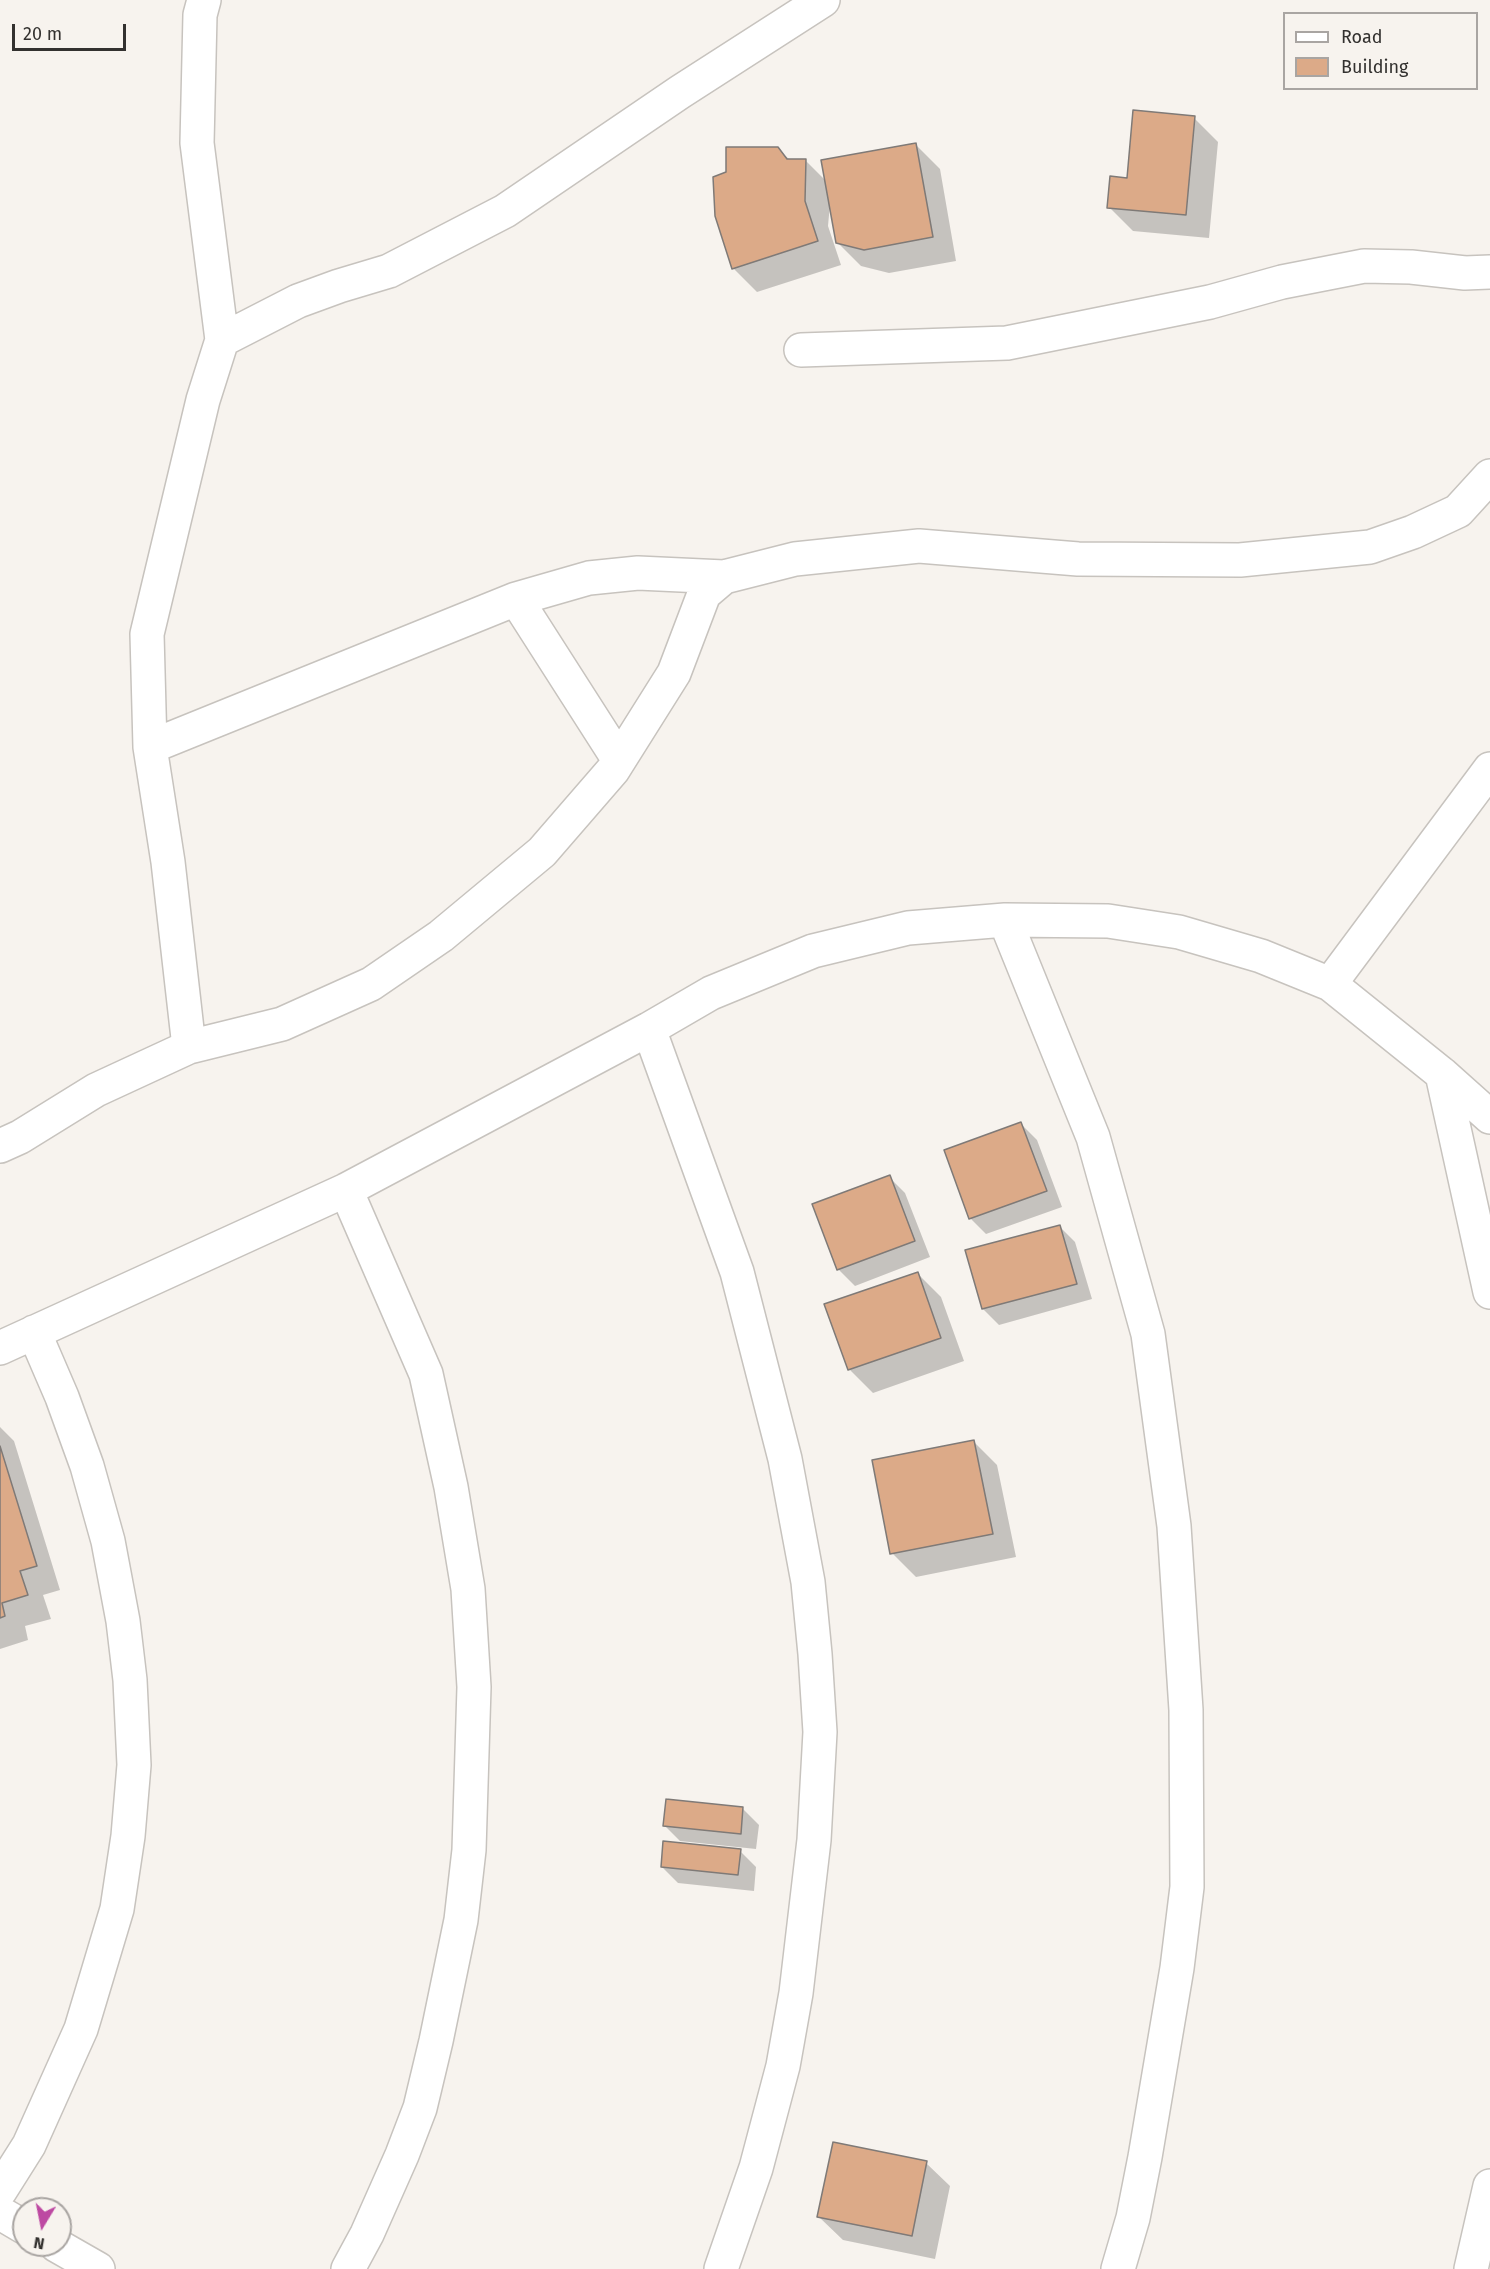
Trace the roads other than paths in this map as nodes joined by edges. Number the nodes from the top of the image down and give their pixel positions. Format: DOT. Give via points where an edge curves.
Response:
graph roads {
  1 [pos="204,0"];
  2 [pos="823,0"];
  3 [pos="1490,272"];
  4 [pos="222,340"];
  5 [pos="801,350"];
  6 [pos="1490,476"];
  7 [pos="724,577"];
  8 [pos="516,599"];
  9 [pos="150,747"];
  10 [pos="619,760"];
  11 [pos="1490,769"];
  12 [pos="1005,920"];
  13 [pos="1330,984"];
  14 [pos="649,1029"];
  15 [pos="189,1047"];
  16 [pos="1442,1074"];
  17 [pos="1490,1117"];
  18 [pos="0,1146"];
  19 [pos="346,1190"];
  20 [pos="1490,1292"];
  21 [pos="34,1332"];
  22 [pos="0,1348"];
  23 [pos="1490,2186"];
  24 [pos="0,2191"];
  25 [pos="72,2254"];
  26 [pos="98,2269"];
  27 [pos="348,2269"];
  28 [pos="721,2269"];
  29 [pos="1118,2269"];
  30 [pos="1471,2269"];
  1 -- 4 [label="street" via="200,15 197,143"];
  2 -- 4 [label="street" via="505,211 389,271 298,302"];
  3 -- 5 [label="street" via="1364,266 1007,343"];
  4 -- 9 [label="street" via="202,400 147,634"];
  6 -- 7 [label="street" via="1458,511 1370,547 1240,560 1078,559 919,546 795,559"];
  7 -- 8 [label="street" via="638,573 589,578"];
  7 -- 10 [label="street" via="704,594 674,673"];
  8 -- 9 [label="street"];
  8 -- 10 [label="street"];
  9 -- 15 [label="street" via="168,862"];
  10 -- 15 [label="street" via="542,852 441,936 371,984 282,1024"];
  11 -- 13 [label="street"];
  12 -- 13 [label="street" via="1108,921 1179,932 1261,956"];
  12 -- 14 [label="street" via="908,928 813,951 711,993"];
  12 -- 29 [label="street" via="1093,1137 1130,1269 1148,1334 1174,1527 1186,1710 1187,1887 1178,1968 1145,2157"];
  13 -- 16 [label="street"];
  14 -- 19 [label="street"];
  14 -- 28 [label="street" via="737,1272 785,1459 808,1582 820,1732 796,1994 783,2066 756,2168"];
  15 -- 18 [label="street" via="96,1090"];
  16 -- 17 [label="street"];
  16 -- 20 [label="street"];
  19 -- 21 [label="street"];
  19 -- 27 [label="street" via="426,1374 452,1486 468,1589 474,1687 469,1850 461,1920 436,2041 420,2108 402,2155"];
  21 -- 22 [label="street"];
  21 -- 24 [label="street" via="83,1456 108,1541 126,1645 134,1765 117,1909 81,2029 29,2145"];
  23 -- 30 [label="street"];
  25 -- 26 [label="street"];
}
